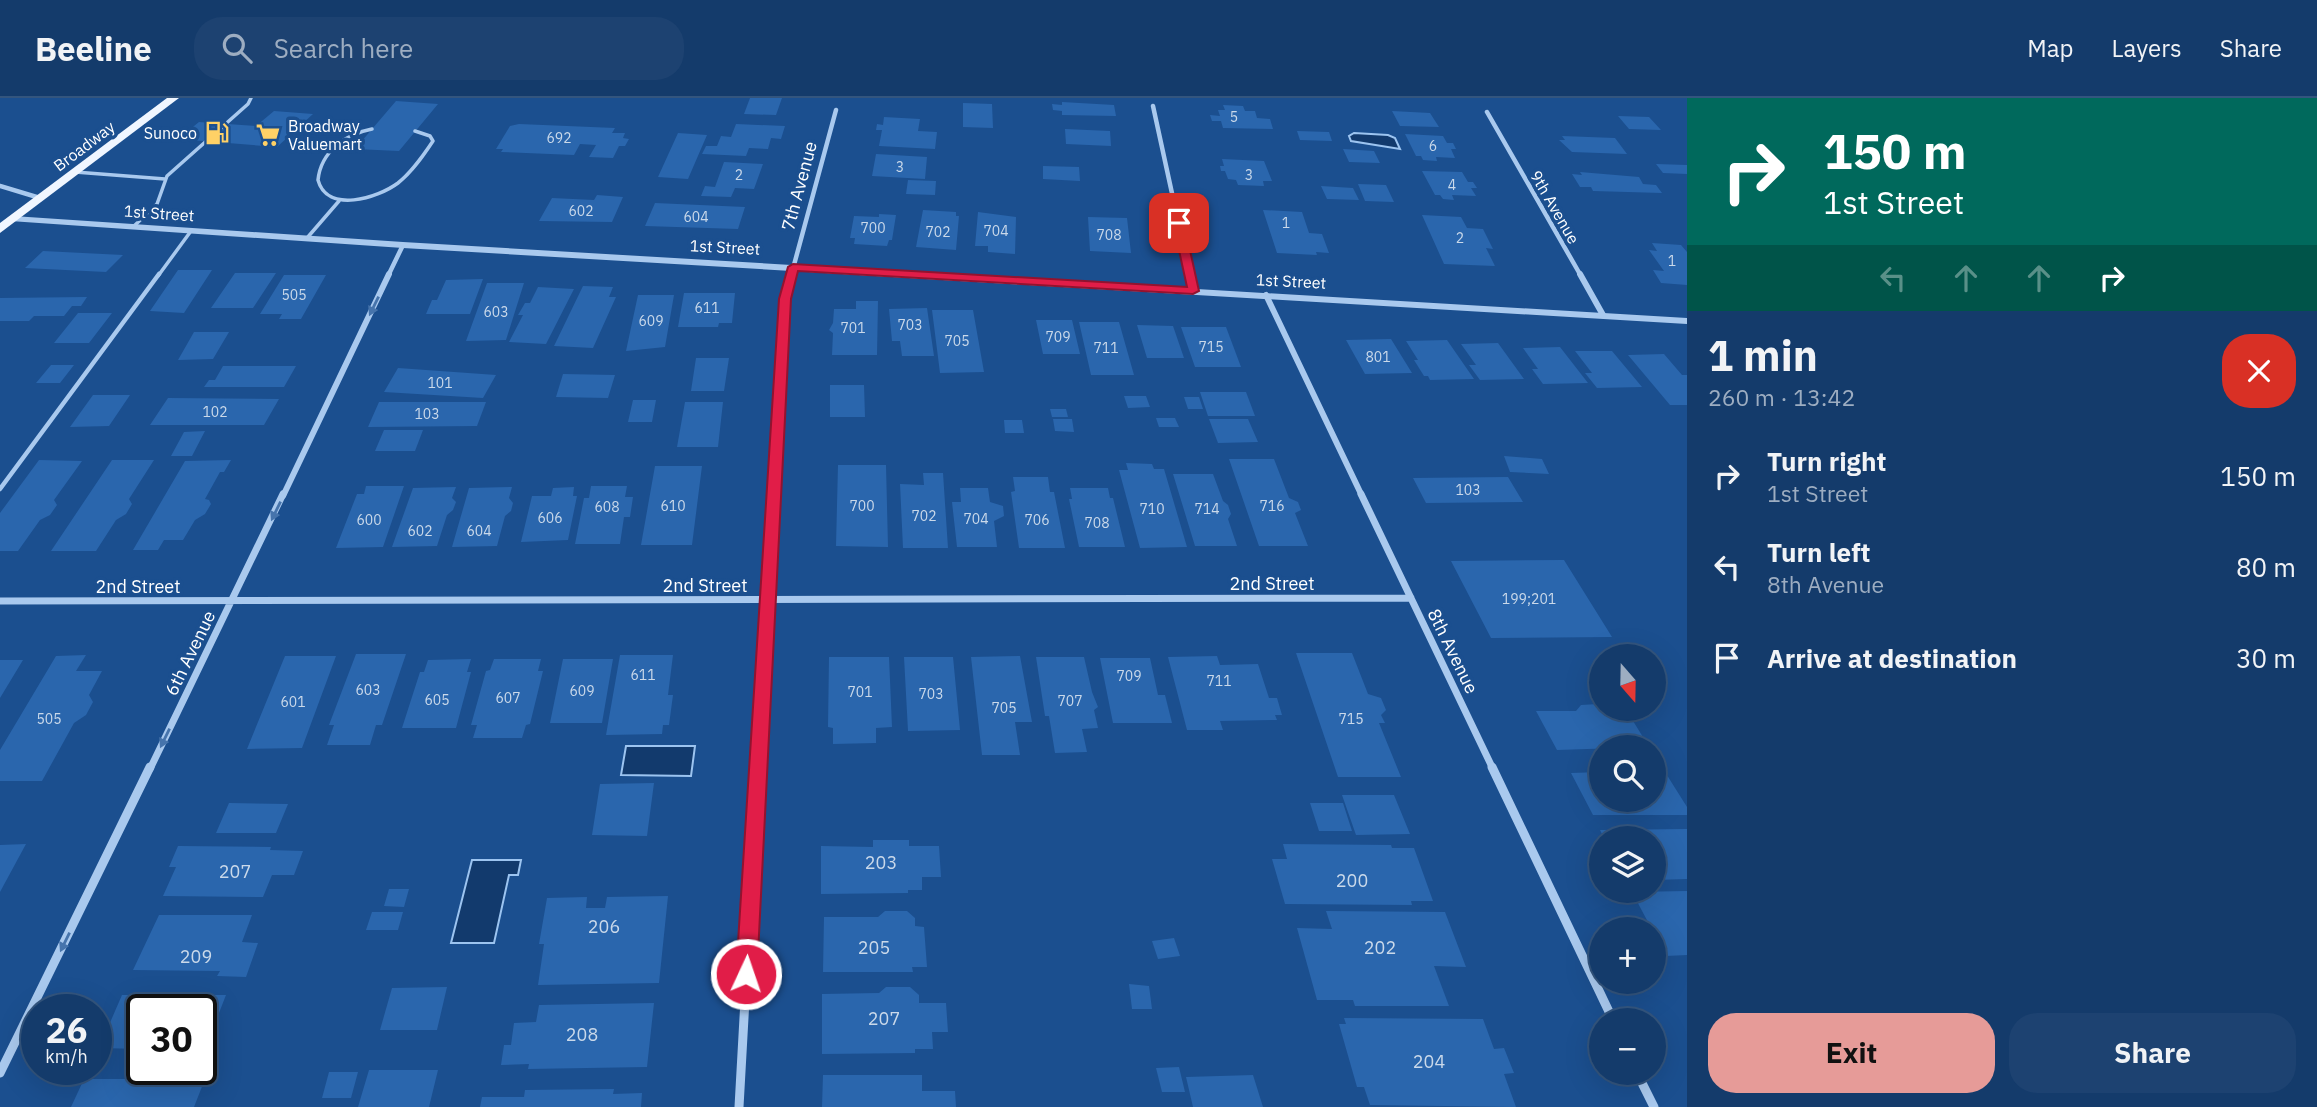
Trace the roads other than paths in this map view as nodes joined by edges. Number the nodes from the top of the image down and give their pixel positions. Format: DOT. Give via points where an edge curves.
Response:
graph roads {
  1 [pos="174,98"];
  2 [pos="251,98"];
  3 [pos="1153,106"];
  4 [pos="836,110"];
  5 [pos="1487,111"];
  6 [pos="372,129"];
  7 [pos="415,131"];
  8 [pos="75,172"];
  9 [pos="165,179"];
  10 [pos="0,187"];
  11 [pos="40,198"];
  12 [pos="339,201"];
  13 [pos="13,219"];
  14 [pos="133,227"];
  15 [pos="0,229"];
  16 [pos="191,231"];
  17 [pos="307,238"];
  18 [pos="403,245"];
  19 [pos="793,267"];
  20 [pos="1193,291"];
  21 [pos="1266,295"];
  22 [pos="1603,315"];
  23 [pos="1687,321"];
  24 [pos="0,489"];
  25 [pos="1410,598"];
  26 [pos="0,601"];
  27 [pos="232,601"];
  28 [pos="768,601"];
  29 [pos="1607,1008"];
  30 [pos="0,1073"];
  31 [pos="1643,1085"];
  32 [pos="738,1107"];
  33 [pos="1654,1107"];
  1 -- 8 [label="main road, Broadway"];
  2 -- 9 [label="lane"];
  3 -- 20 [label="street"];
  4 -- 19 [label="street, 7th Avenue"];
  5 -- 22 [label="street, 9th Avenue"];
  6 -- 12 [label="lane" via="347,136 320,168 320,188"];
  7 -- 12 [label="lane" via="433,141 405,177 382,192"];
  8 -- 9 [label="lane"];
  8 -- 11 [label="main road, Broadway"];
  9 -- 14 [label="lane" via="157,204"];
  10 -- 11 [label="street"];
  11 -- 13 [label="main road, Broadway"];
  12 -- 17 [label="lane"];
  13 -- 14 [label="street, 1st Street"];
  13 -- 15 [label="main road, Broadway"];
  14 -- 16 [label="street, 1st Street"];
  16 -- 17 [label="street, 1st Street"];
  16 -- 24 [label="lane"];
  17 -- 18 [label="street, 1st Street"];
  18 -- 19 [label="street, 1st Street"];
  18 -- 27 [label="street, 6th Avenue, one-way"];
  19 -- 20 [label="street, 1st Street"];
  19 -- 28 [label="street, 7th Avenue" via="785,299"];
  20 -- 21 [label="street, 1st Street"];
  21 -- 22 [label="street, 1st Street"];
  21 -- 25 [label="street, 8th Avenue"];
  22 -- 23 [label="street, 1st Street"];
  25 -- 28 [label="street, 2nd Street"];
  25 -- 29 [label="street, 8th Avenue"];
  26 -- 27 [label="street, 2nd Street"];
  27 -- 28 [label="street, 2nd Street"];
  27 -- 30 [label="street, 6th Avenue, one-way"];
  28 -- 32 [label="street, 7th Avenue"];
  31 -- 33 [label="street"];
}
